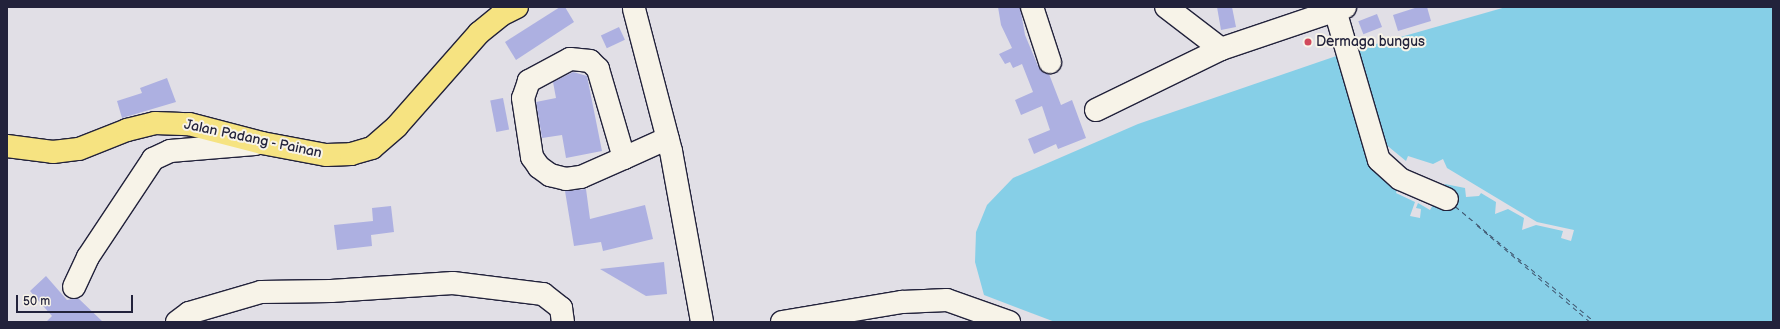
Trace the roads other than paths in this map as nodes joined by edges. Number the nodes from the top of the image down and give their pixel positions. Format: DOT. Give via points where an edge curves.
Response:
graph roads {
  1 [pos="518,7"];
  2 [pos="1032,7"];
  3 [pos="1166,7"];
  4 [pos="634,10"];
  5 [pos="1328,10"];
  6 [pos="1221,49"];
  7 [pos="1050,62"];
  8 [pos="1096,110"];
  9 [pos="668,138"];
  10 [pos="262,143"];
  11 [pos="7,146"];
  12 [pos="624,158"];
  13 [pos="1447,199"];
  14 [pos="74,287"];
  15 [pos="177,322"];
  16 [pos="563,322"];
  17 [pos="702,322"];
  18 [pos="782,322"];
  19 [pos="1009,322"];
  1 -- 10 [label="highway, Jalan Padang - Painan" via="501,15 479,33 397,126 372,148 351,154 326,155"];
  2 -- 7 [label="street"];
  3 -- 6 [label="street"];
  4 -- 9 [label="street"];
  5 -- 6 [label="street"];
  5 -- 13 [label="street" via="1379,160 1400,179"];
  6 -- 8 [label="street"];
  9 -- 12 [label="street"];
  9 -- 17 [label="street"];
  10 -- 11 [label="highway, Jalan Padang - Painan" via="189,124 155,124 127,130 79,149 53,152"];
  10 -- 14 [label="street" via="204,146 170,151 153,159 88,257"];
  12 -- 12 [label="street" via="581,177 566,179 550,175 539,167 532,157 523,98 529,81 570,58 590,61 598,69"];
  15 -- 16 [label="street" via="189,312 261,292 331,291 453,283 543,294 560,308"];
  18 -- 19 [label="street" via="902,302 947,300"];
}
